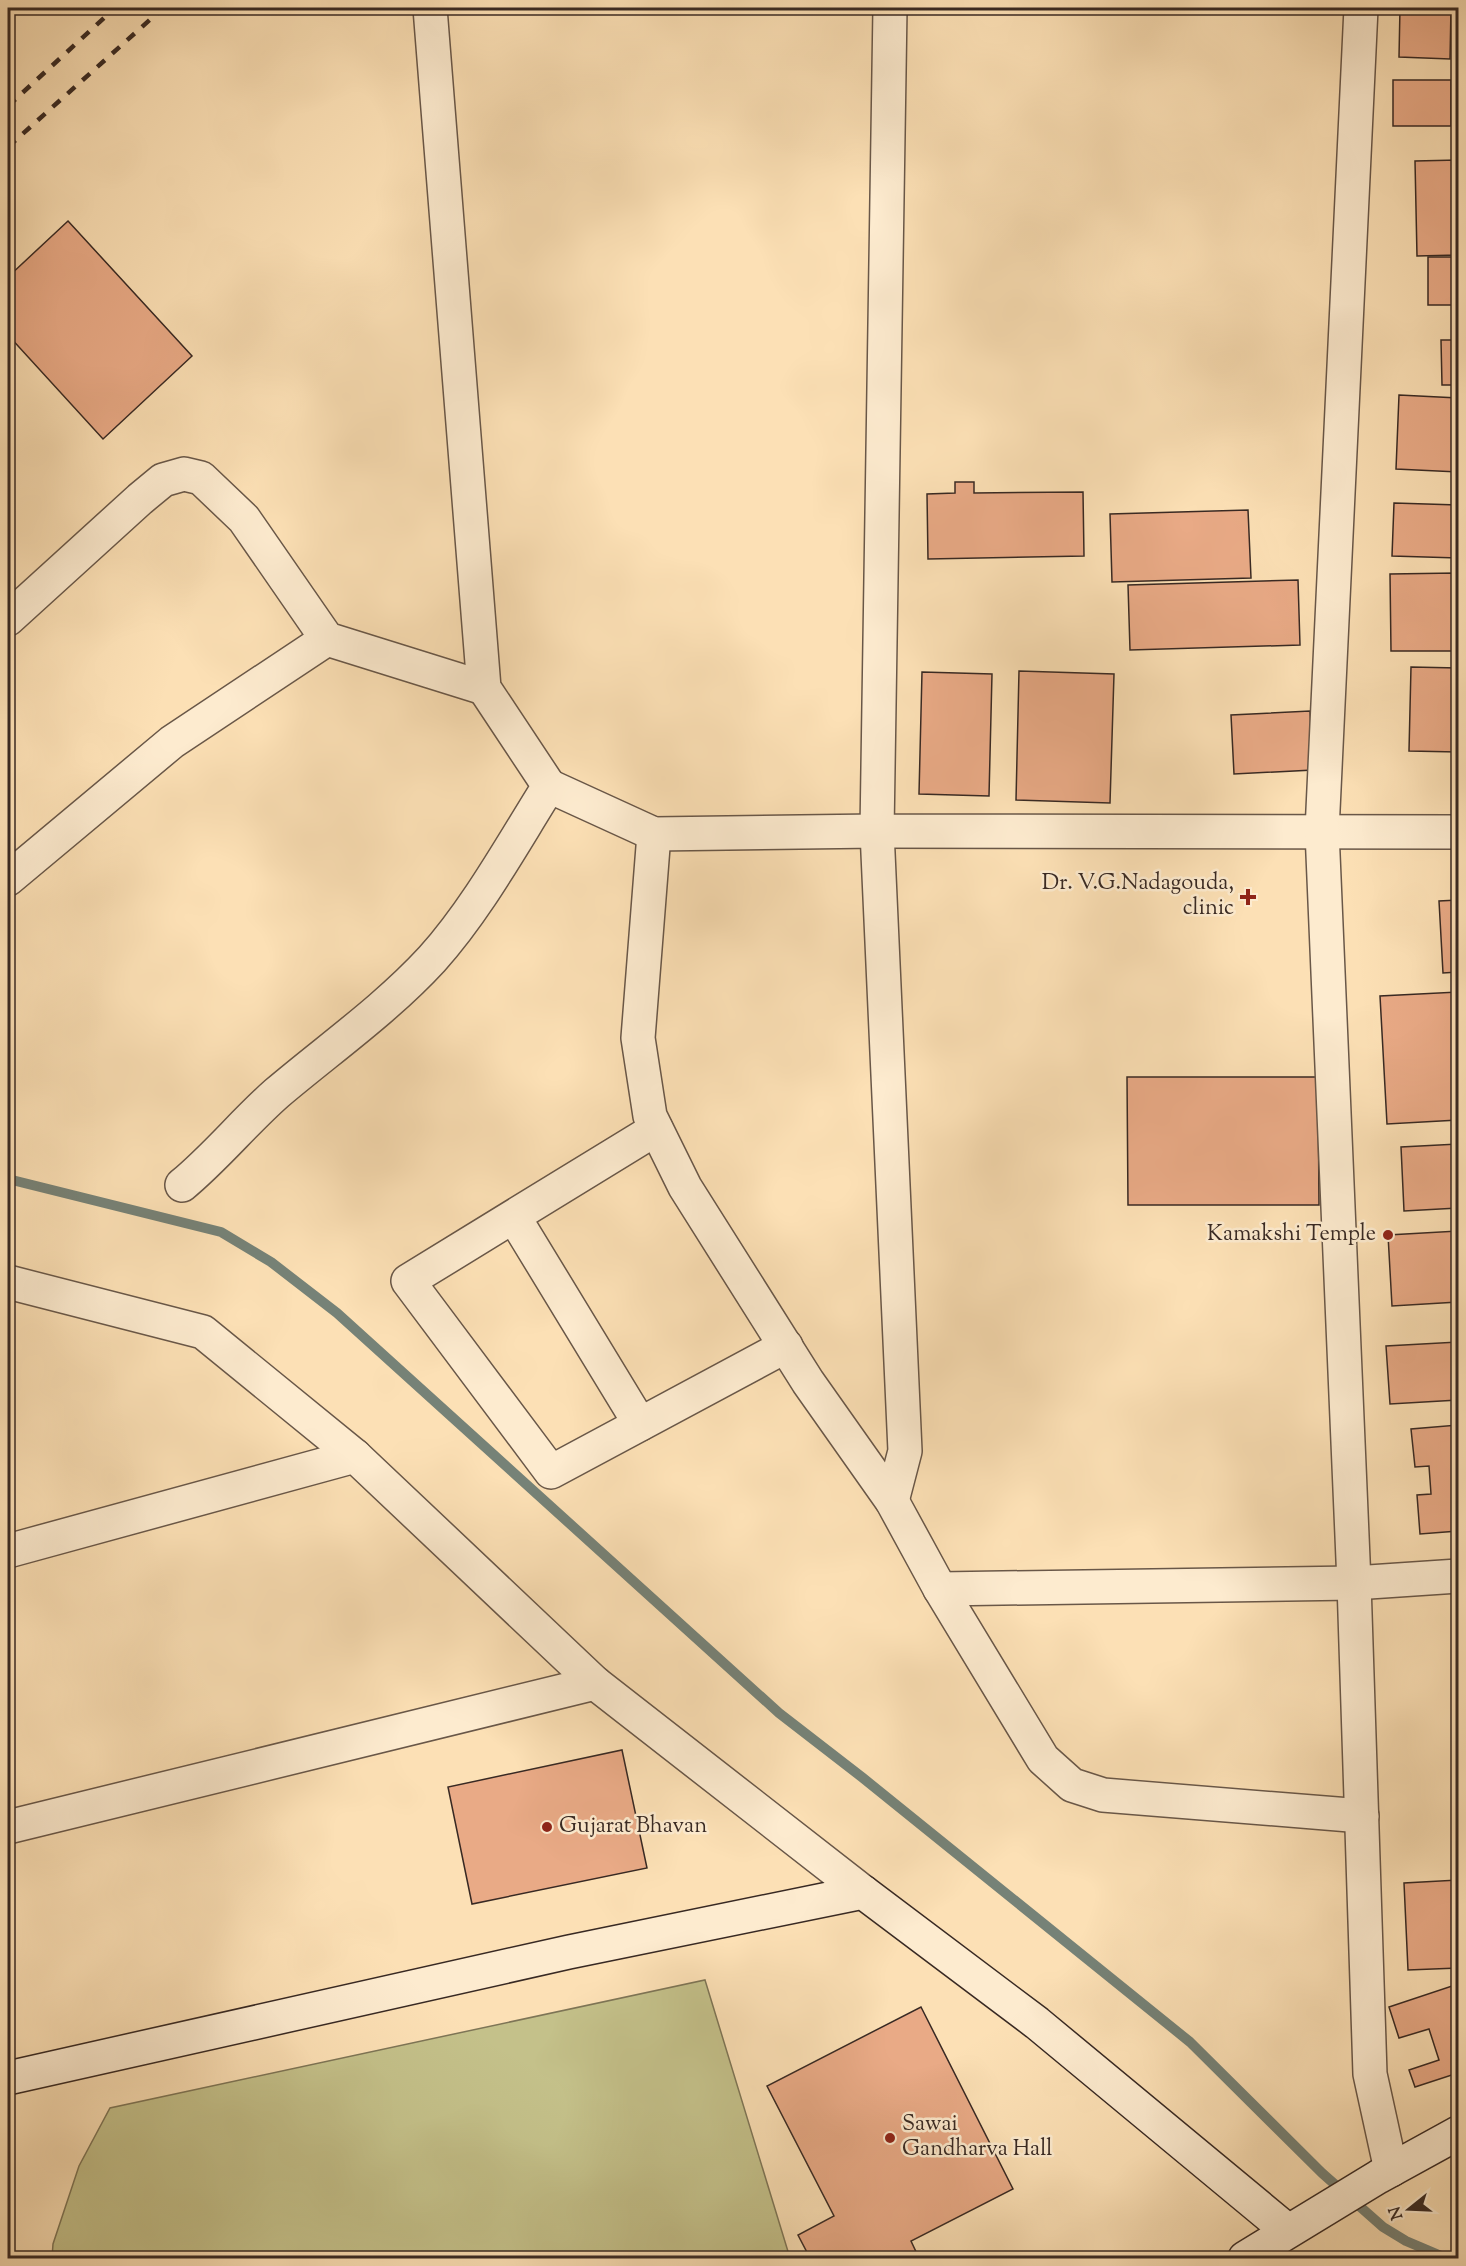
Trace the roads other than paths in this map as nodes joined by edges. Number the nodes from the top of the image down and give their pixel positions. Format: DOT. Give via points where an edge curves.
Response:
graph roads {
  1 [pos="430,8"];
  2 [pos="891,8"];
  3 [pos="1361,8"];
  4 [pos="8,619"];
  5 [pos="327,639"];
  6 [pos="484,688"];
  7 [pos="549,786"];
  8 [pos="877,831"];
  9 [pos="1322,831"];
  10 [pos="1458,832"];
  11 [pos="654,834"];
  12 [pos="8,879"];
  13 [pos="656,1130"];
  14 [pos="182,1185"];
  15 [pos="514,1217"];
  16 [pos="8,1282"];
  17 [pos="42,1291"];
  18 [pos="8,1299"];
  19 [pos="786,1346"];
  20 [pos="640,1424"];
  21 [pos="355,1456"];
  22 [pos="892,1501"];
  23 [pos="8,1551"];
  24 [pos="1458,1576"];
  25 [pos="1354,1583"];
  26 [pos="940,1589"];
  27 [pos="596,1683"];
  28 [pos="1362,1816"];
  29 [pos="8,1827"];
  30 [pos="863,1892"];
  31 [pos="8,2078"];
  32 [pos="1458,2133"];
  33 [pos="1385,2173"];
  34 [pos="1300,2224"];
  35 [pos="1245,2259"];
  1 -- 6 [label="street"];
  2 -- 8 [label="street"];
  3 -- 9 [label="street"];
  4 -- 5 [label="street" via="140,499 164,480 184,474 201,478 243,519"];
  5 -- 6 [label="street"];
  5 -- 12 [label="street" via="172,742"];
  6 -- 7 [label="street"];
  7 -- 11 [label="street"];
  7 -- 14 [label="street" via="459,926 431,959 394,996 275,1095"];
  8 -- 9 [label="street"];
  8 -- 11 [label="street"];
  8 -- 22 [label="street" via="905,1451"];
  9 -- 10 [label="street"];
  9 -- 25 [label="street"];
  11 -- 13 [label="street" via="638,1038 650,1116"];
  13 -- 15 [label="street"];
  13 -- 19 [label="street" via="686,1187"];
  15 -- 20 [label="street"];
  15 -- 20 [label="street" via="408,1281 551,1472"];
  16 -- 17 [label="street"];
  17 -- 18 [label="street"];
  17 -- 21 [label="street" via="203,1332"];
  19 -- 20 [label="street"];
  19 -- 22 [label="street"];
  21 -- 23 [label="street"];
  21 -- 27 [label="street"];
  22 -- 26 [label="street"];
  24 -- 25 [label="street"];
  25 -- 26 [label="street"];
  25 -- 28 [label="street"];
  26 -- 28 [label="street" via="1043,1759 1072,1785 1103,1795"];
  27 -- 29 [label="street"];
  27 -- 30 [label="street"];
  28 -- 33 [label="street" via="1370,2074"];
  30 -- 31 [label="street" via="569,1952"];
  30 -- 34 [label="street"];
  32 -- 33 [label="street"];
  33 -- 34 [label="street"];
  34 -- 35 [label="street"];
}
